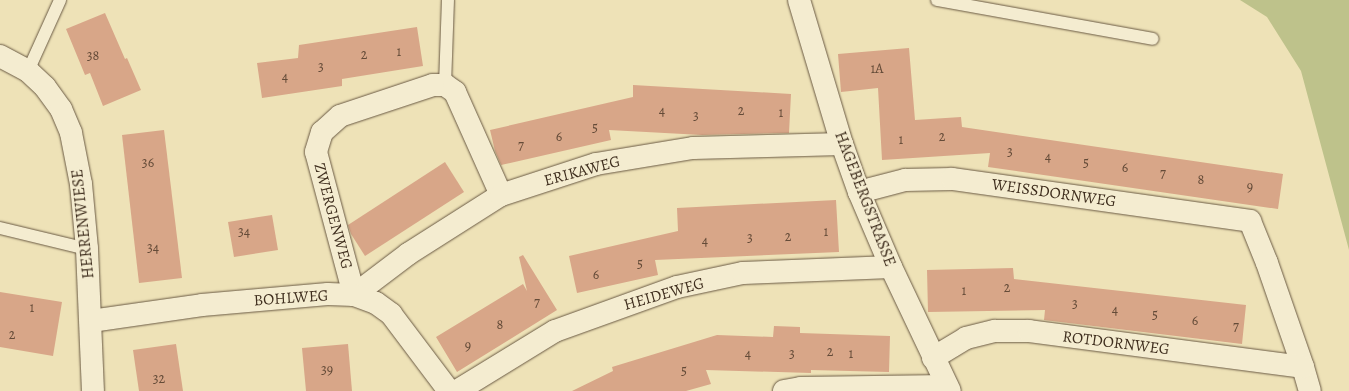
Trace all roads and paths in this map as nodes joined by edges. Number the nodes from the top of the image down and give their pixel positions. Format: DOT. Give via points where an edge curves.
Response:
graph roads {
  1 [pos="60,0"];
  2 [pos="448,0"];
  3 [pos="799,0"];
  4 [pos="937,0"];
  5 [pos="1153,39"];
  6 [pos="0,56"];
  7 [pos="28,71"];
  8 [pos="445,85"];
  9 [pos="842,144"];
  10 [pos="860,192"];
  11 [pos="501,195"];
  12 [pos="0,228"];
  13 [pos="87,249"];
  14 [pos="891,267"];
  15 [pos="354,295"];
  16 [pos="91,322"];
  17 [pos="933,358"];
  18 [pos="1303,367"];
  19 [pos="948,388"];
  20 [pos="93,391"];
  21 [pos="449,391"];
  22 [pos="458,391"];
  23 [pos="784,391"];
  24 [pos="1310,391"];
  1 -- 7 [label="lane"];
  2 -- 8 [label="lane"];
  3 -- 9 [label="street, HAGEBERGSTRASSE"];
  4 -- 5 [label="lane"];
  6 -- 7 [label="street, HERRENWIESE"];
  7 -- 13 [label="street, HERRENWIESE" via="45,87 61,109 71,133 81,184"];
  8 -- 11 [label="street" via="455,92"];
  8 -- 15 [label="street, ZWERGENWEG" via="433,85 340,116 322,132 316,152"];
  9 -- 10 [label="street, HAGEBERGSTRASSE"];
  9 -- 11 [label="street, ERIKAWEG" via="693,148 596,164"];
  10 -- 14 [label="street, HAGEBERGSTRASSE"];
  10 -- 18 [label="street, WEISSDORNWEG" via="905,180 952,179 1250,221"];
  11 -- 15 [label="street, ERIKAWEG" via="408,254"];
  12 -- 13 [label="lane"];
  13 -- 16 [label="street, HERRENWIESE"];
  14 -- 17 [label="street, HAGEBERGSTRASSE"];
  14 -- 22 [label="street, HEIDEWEG" via="743,273 677,287 555,330"];
  15 -- 16 [label="street, BOHLWEG" via="328,294 202,305"];
  15 -- 21 [label="street, BOHLWEG" via="376,303 391,314"];
  16 -- 20 [label="street, HERRENWIESE"];
  17 -- 18 [label="street, ROTDORNWEG" via="966,338 995,331 1028,331"];
  17 -- 19 [label="street, HAGEBERGSTRASSE"];
  18 -- 24 [label="street"];
  19 -- 23 [label="street" via="802,388"];
}
